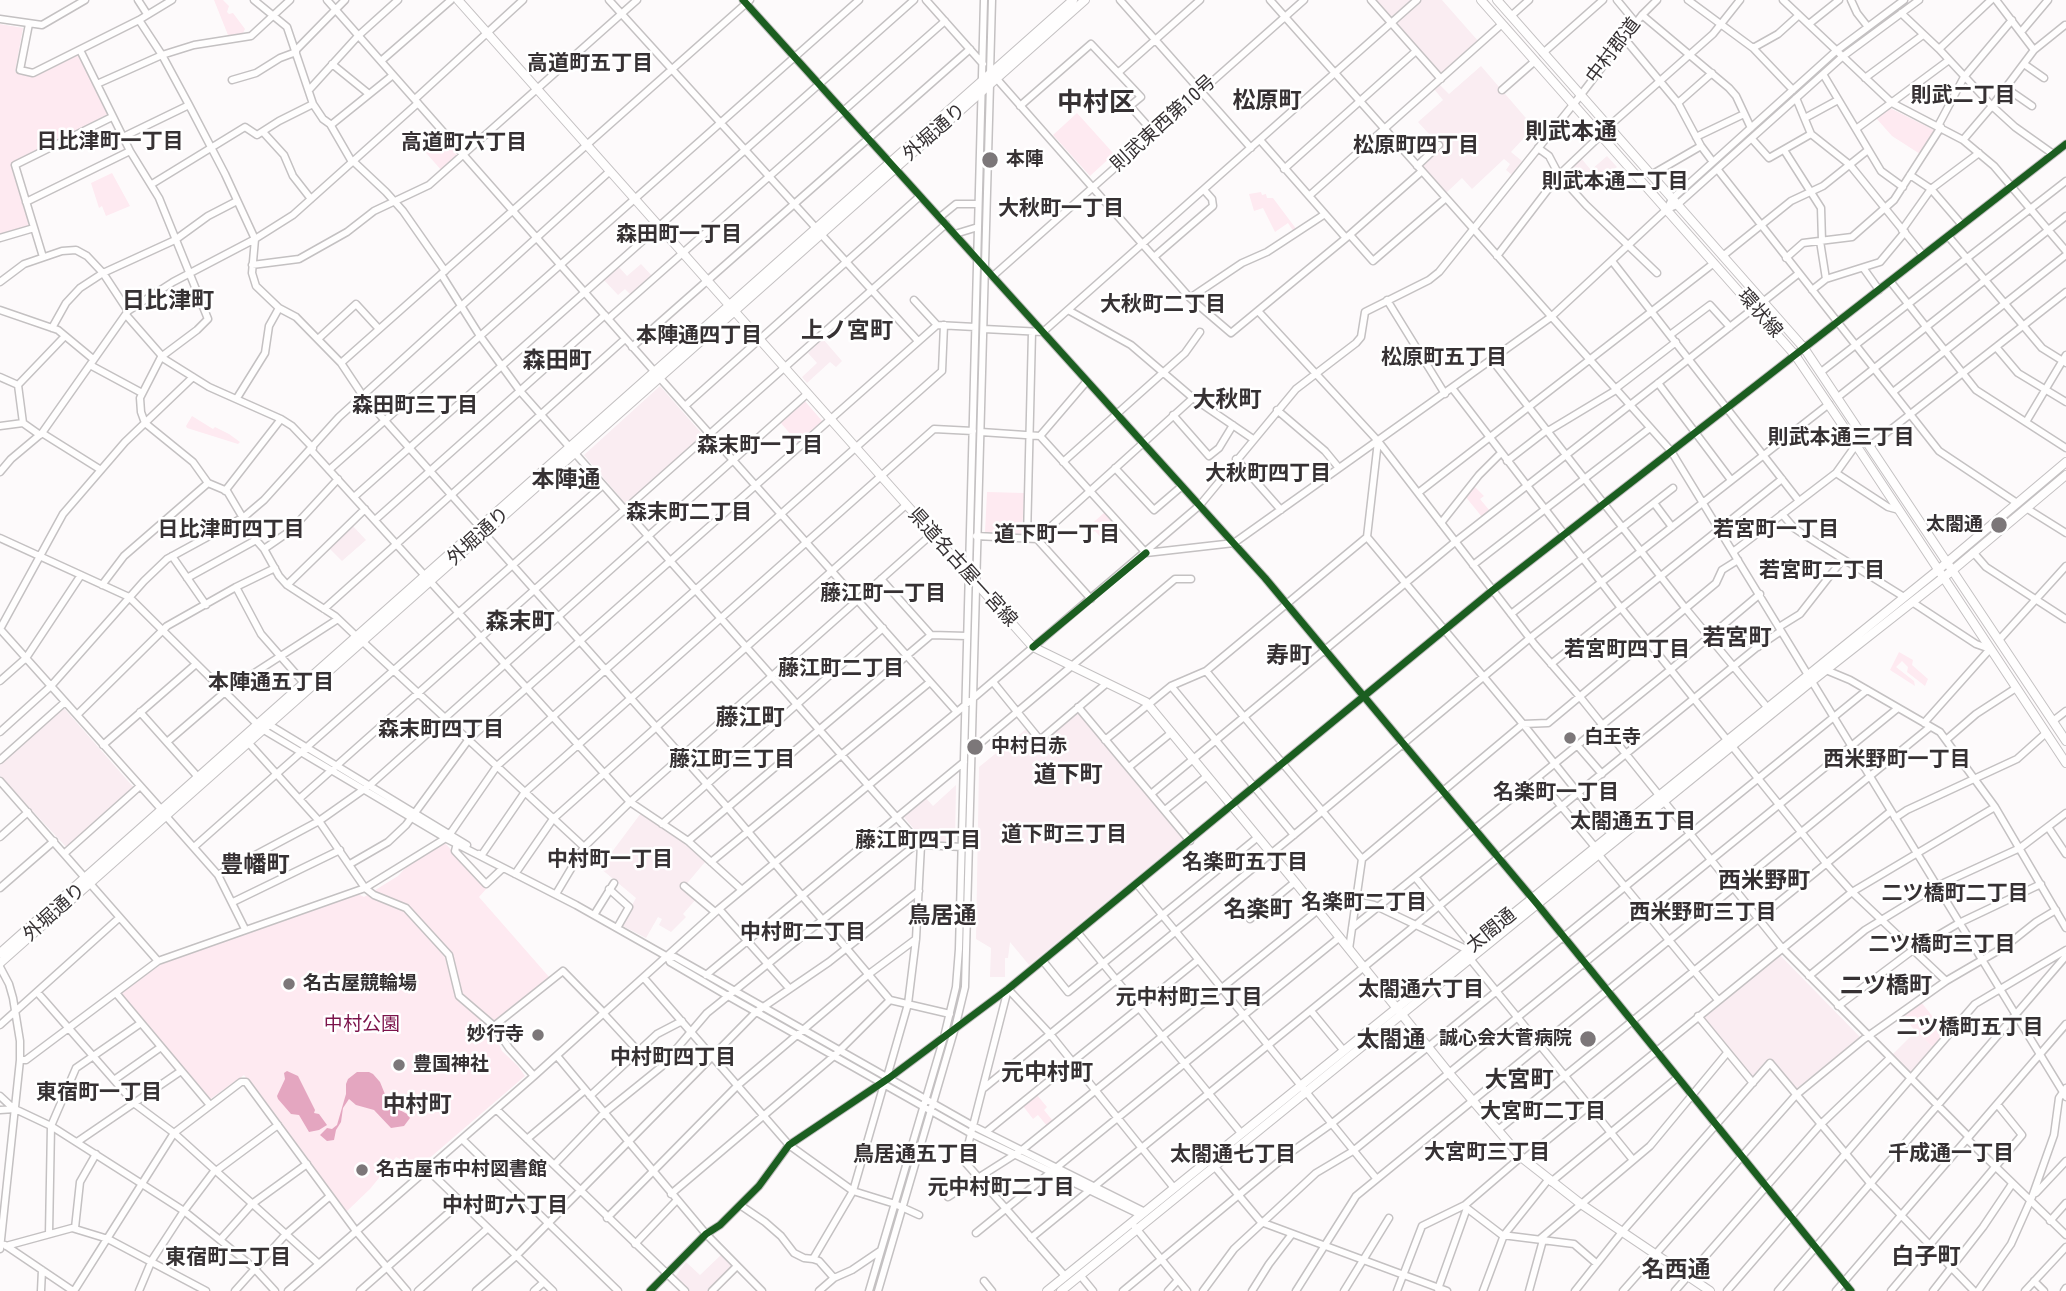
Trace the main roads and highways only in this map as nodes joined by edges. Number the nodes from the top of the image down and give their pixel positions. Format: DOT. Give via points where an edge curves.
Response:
graph roads {
  1 [pos="458,0"];
  2 [pos="1073,0"];
  3 [pos="1085,0"];
  4 [pos="1481,0"];
  5 [pos="1497,0"];
  6 [pos="990,79"];
  7 [pos="892,165"];
  8 [pos="731,308"];
  9 [pos="2066,462"];
  10 [pos="2066,475"];
  11 [pos="1947,562"];
  12 [pos="1938,570"];
  13 [pos="1953,570"];
  14 [pos="1943,578"];
  15 [pos="359,639"];
  16 [pos="1810,678"];
  17 [pos="262,726"];
  18 [pos="246,739"];
  19 [pos="2066,741"];
  20 [pos="1729,744"];
  21 [pos="2066,763"];
  22 [pos="1661,799"];
  23 [pos="163,812"];
  24 [pos="1597,851"];
  25 [pos="87,880"];
  26 [pos="1535,902"];
  27 [pos="0,953"];
  28 [pos="0,965"];
  29 [pos="1400,1012"];
  30 [pos="1303,1090"];
  31 [pos="1134,1226"];
  32 [pos="1047,1291"];
  33 [pos="1061,1291"];
  34 [pos="1710,1291"];
  1 -- 8 [label="main road, 県道名古屋一宮線"];
  2 -- 6 [label="main road, 外堀通り"];
  3 -- 6 [label="main road, 外堀通り"];
  4 -- 12 [label="main road, 環状線" via="1795,355"];
  5 -- 11 [label="main road, 環状線" via="1804,348"];
  6 -- 7 [label="main road, 外堀通り"];
  6 -- 7 [label="main road, 外堀通り" via="983,91"];
  7 -- 8 [label="main road, 外堀通り"];
  8 -- 15 [label="main road, 外堀通り"];
  8 -- 29 [label="main road, 県道名古屋一宮線" via="1033,648 1148,705"];
  9 -- 11 [label="main road, 太閤通"];
  10 -- 13 [label="main road, 太閤通"];
  11 -- 12 [label="main road, 太閤通"];
  11 -- 13 [label="main road, 環状線"];
  12 -- 14 [label="main road, 環状線"];
  12 -- 16 [label="main road, 太閤通"];
  13 -- 14 [label="main road, 太閤通"];
  13 -- 19 [label="main road, 環状線"];
  14 -- 16 [label="main road, 太閤通"];
  14 -- 21 [label="main road, 環状線"];
  15 -- 17 [label="main road, 外堀通り"];
  15 -- 17 [label="main road, 外堀通り" via="303,682"];
  16 -- 20 [label="main road, 太閤通"];
  16 -- 20 [label="main road, 太閤通" via="1768,707"];
  17 -- 18 [label="main road, 外堀通り"];
  18 -- 23 [label="main road, 外堀通り"];
  18 -- 23 [label="main road, 外堀通り" via="198,776"];
  20 -- 22 [label="main road, 太閤通"];
  22 -- 24 [label="main road, 太閤通"];
  22 -- 24 [label="main road, 太閤通" via="1611,834"];
  23 -- 25 [label="main road, 外堀通り"];
  24 -- 26 [label="main road, 太閤通"];
  25 -- 27 [label="main road, 外堀通り"];
  25 -- 28 [label="main road, 外堀通り"];
  26 -- 29 [label="main road, 太閤通" via="1471,949"];
  26 -- 29 [label="main road, 太閤通" via="1471,960"];
  29 -- 30 [label="main road, 太閤通"];
  29 -- 30 [label="main road, 太閤通" via="1344,1051"];
  29 -- 34 [label="main road, 県道名古屋一宮線" via="1522,1158"];
  30 -- 31 [label="main road, 太閤通" via="1215,1167"];
  30 -- 31 [label="main road, 太閤通" via="1241,1133 1143,1213"];
  31 -- 32 [label="main road, 太閤通"];
  31 -- 33 [label="main road, 太閤通"];
}
